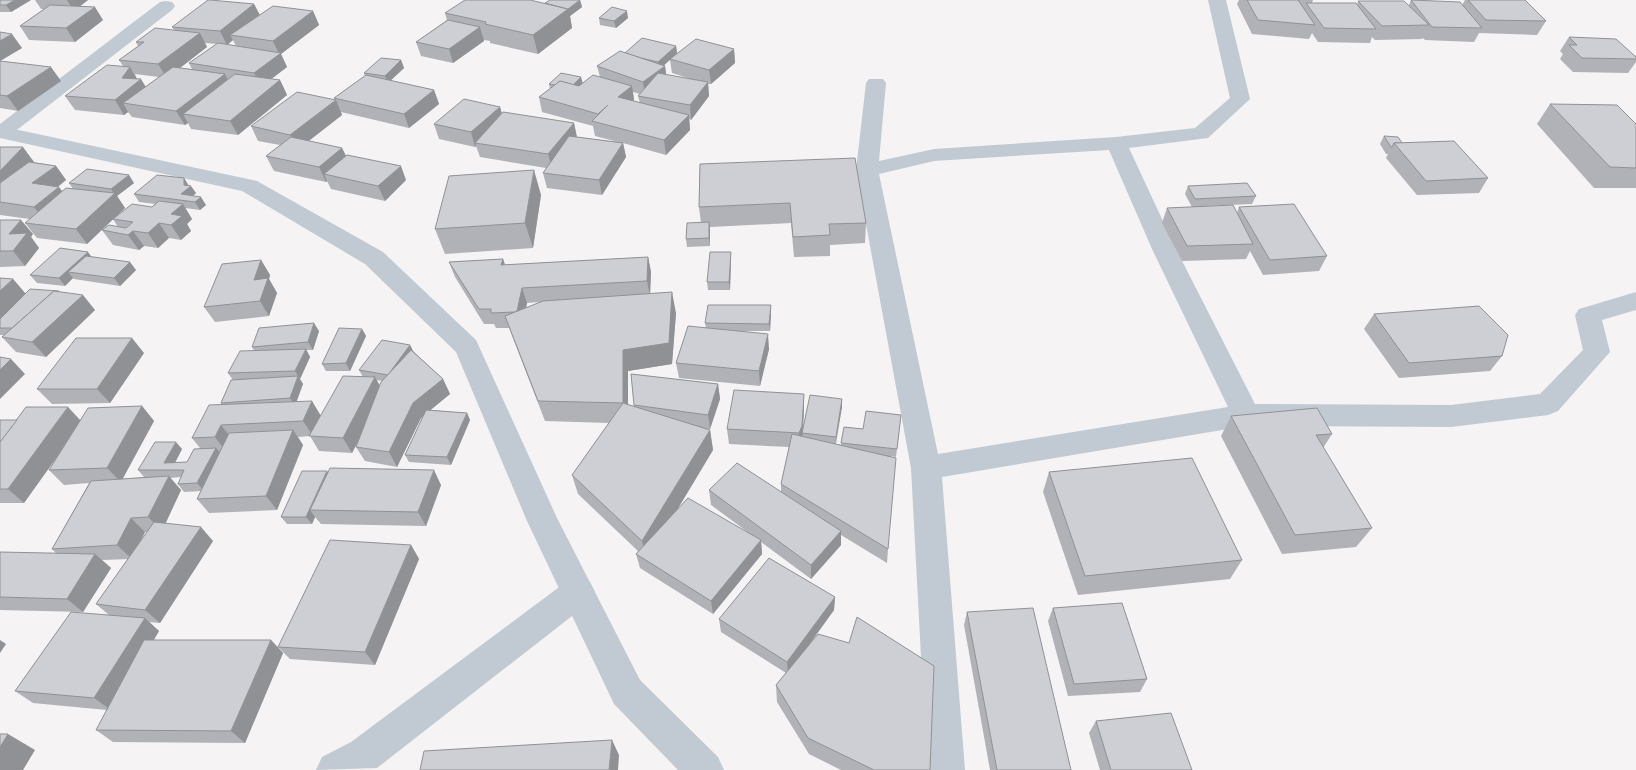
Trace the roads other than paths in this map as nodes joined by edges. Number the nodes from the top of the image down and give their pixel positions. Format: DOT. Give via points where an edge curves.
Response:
graph roads {
  1 [pos="1217,0"];
  2 [pos="166,6"];
  3 [pos="876,83"];
  4 [pos="1,132"];
  5 [pos="1116,143"];
  6 [pos="868,170"];
  7 [pos="1636,301"];
  8 [pos="1246,415"];
  9 [pos="926,468"];
  10 [pos="578,592"];
  11 [pos="335,770"];
  12 [pos="705,770"];
  13 [pos="946,770"];
  1 -- 5 [label="street" via="1240,99 1202,134"];
  2 -- 4 [label="street"];
  3 -- 6 [label="street"];
  4 -- 10 [label="street" via="249,186 374,258 467,347 543,521"];
  5 -- 6 [label="street" via="934,155"];
  5 -- 8 [label="street"];
  6 -- 9 [label="street"];
  7 -- 8 [label="street" via="1588,315 1597,352 1548,404 1451,416"];
  8 -- 9 [label="street"];
  9 -- 13 [label="street"];
  10 -- 11 [label="street" via="364,755"];
  10 -- 12 [label="street" via="627,692"];
}
